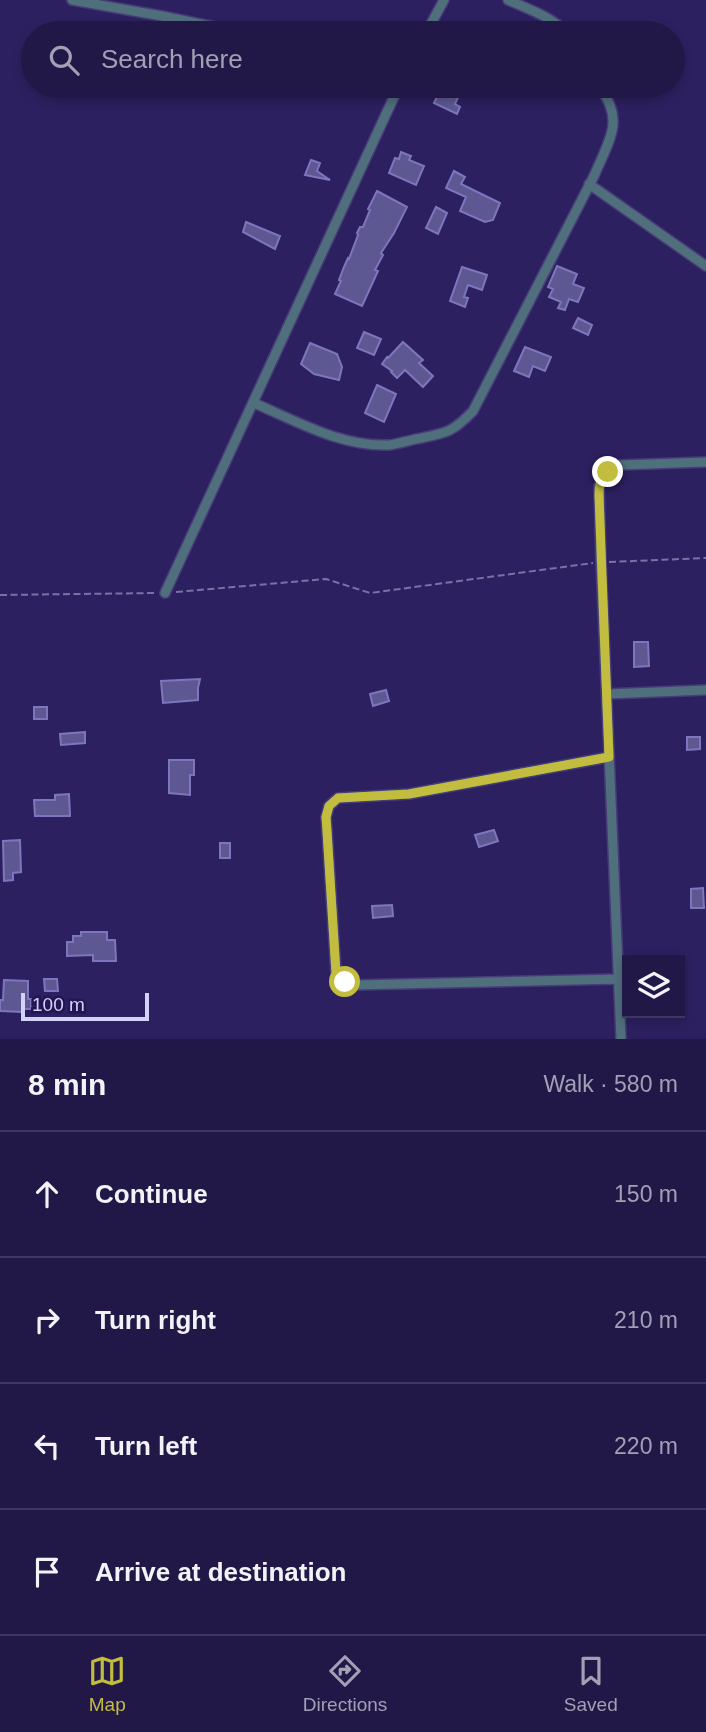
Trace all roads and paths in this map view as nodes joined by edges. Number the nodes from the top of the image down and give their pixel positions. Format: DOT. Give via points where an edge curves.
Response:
graph roads {
  1 [pos="72,0"];
  2 [pos="444,0"];
  3 [pos="508,0"];
  4 [pos="186,21"];
  5 [pos="433,21"];
  6 [pos="550,21"];
  7 [pos="394,98"];
  8 [pos="606,98"];
  9 [pos="589,184"];
  10 [pos="706,266"];
  11 [pos="254,404"];
  12 [pos="706,462"];
  13 [pos="706,558"];
  14 [pos="601,562"];
  15 [pos="165,593"];
  16 [pos="0,596"];
  17 [pos="706,690"];
  18 [pos="607,694"];
  19 [pos="609,757"];
  20 [pos="619,979"];
  21 [pos="621,1039"];
  1 -- 4 [label="street"];
  2 -- 5 [label="street"];
  3 -- 6 [label="street"];
  7 -- 11 [label="street"];
  8 -- 9 [label="street" via="613,123 610,138"];
  9 -- 10 [label="street"];
  9 -- 11 [label="street" via="472,411 459,425 390,445 358,443"];
  11 -- 15 [label="street"];
  12 -- 14 [label="street" via="620,465 602,478"];
  13 -- 14 [label="path"];
  14 -- 15 [label="path" via="370,593 326,579"];
  14 -- 18 [label="street"];
  15 -- 16 [label="path"];
  17 -- 18 [label="street"];
  18 -- 19 [label="street"];
  19 -- 20 [label="street"];
  19 -- 20 [label="street" via="409,794 338,798 329,806 326,824 336,973 345,982"];
  20 -- 21 [label="street"];
}
